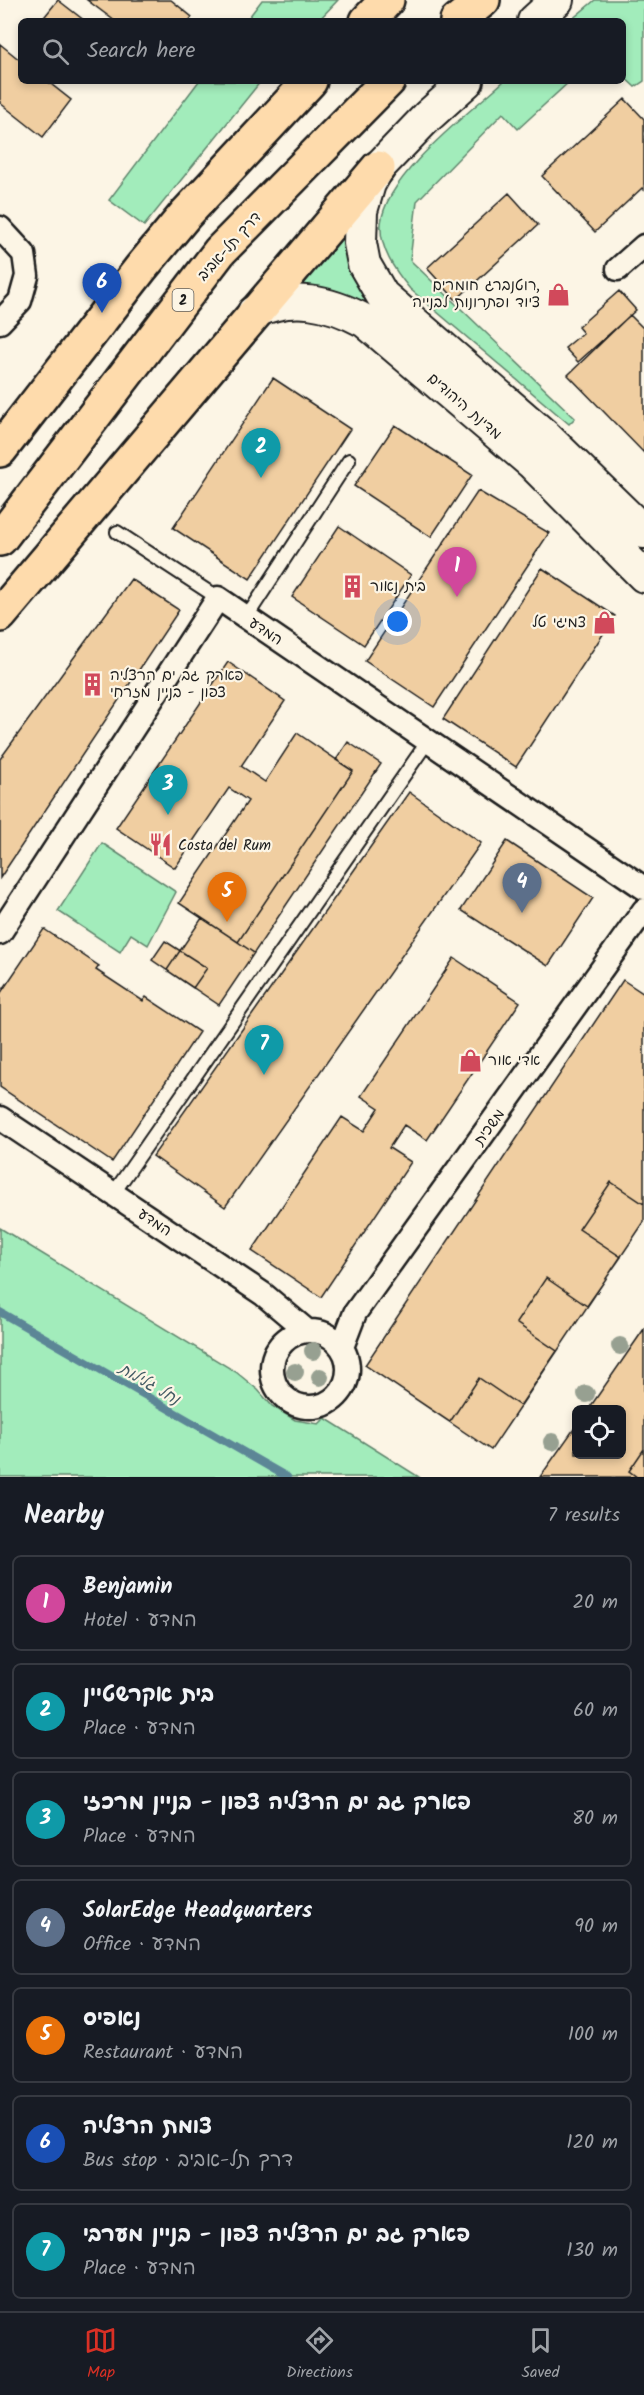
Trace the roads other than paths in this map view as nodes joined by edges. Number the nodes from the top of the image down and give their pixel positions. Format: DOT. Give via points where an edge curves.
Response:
graph roads {
  1 [pos="387,0"];
  2 [pos="483,0"];
  3 [pos="557,0"];
  4 [pos="370,18"];
  5 [pos="461,18"];
  6 [pos="537,18"];
  7 [pos="307,84"];
  8 [pos="385,84"];
  9 [pos="464,84"];
  10 [pos="378,168"];
  11 [pos="0,228"];
  12 [pos="644,246"];
  13 [pos="618,269"];
  14 [pos="254,312"];
  15 [pos="0,322"];
  16 [pos="0,450"];
  17 [pos="349,460"];
  18 [pos="117,532"];
  19 [pos="644,532"];
  20 [pos="0,539"];
  21 [pos="644,576"];
  22 [pos="218,598"];
  23 [pos="0,615"];
  24 [pos="246,618"];
  25 [pos="428,741"];
  26 [pos="644,888"];
  27 [pos="644,910"];
  28 [pos="0,933"];
  29 [pos="0,1118"];
  30 [pos="113,1194"];
  31 [pos="307,1331"];
  32 [pos="342,1347"];
  1 -- 4 [label="highway"];
  2 -- 5 [label="highway"];
  3 -- 6 [label="street"];
  7 -- 16 [label="highway" via="177,224"];
  8 -- 20 [label="highway, דרך תל-אביב / 2" via="220,251"];
  9 -- 10 [label="street"];
  10 -- 14 [label="highway"];
  10 -- 19 [label="street, מדינת היהודים" via="363,201 360,243 364,264 381,295 544,435"];
  11 -- 15 [label="street" via="24,254 27,276 20,301"];
  12 -- 13 [label="street"];
  14 -- 21 [label="street, מדינת היהודים" via="270,304 304,301 327,304 365,321 532,463"];
  14 -- 23 [label="highway"];
  17 -- 24 [label="lane"];
  18 -- 22 [label="lane"];
  22 -- 24 [label="street, המדע"];
  22 -- 28 [label="street"];
  24 -- 25 [label="street, המדע"];
  25 -- 26 [label="street, המדע"];
  25 -- 30 [label="lane"];
  27 -- 32 [label="street, משכית" via="355,1314"];
  29 -- 30 [label="street, המדע"];
  30 -- 31 [label="street, המדע" via="264,1294"];
  31 -- 32 [label="street" via="326,1334"];
  31 -- 32 [label="street" via="283,1342 272,1366 273,1380 282,1396 293,1404 320,1406 334,1400 343,1390 349,1371"];
}
